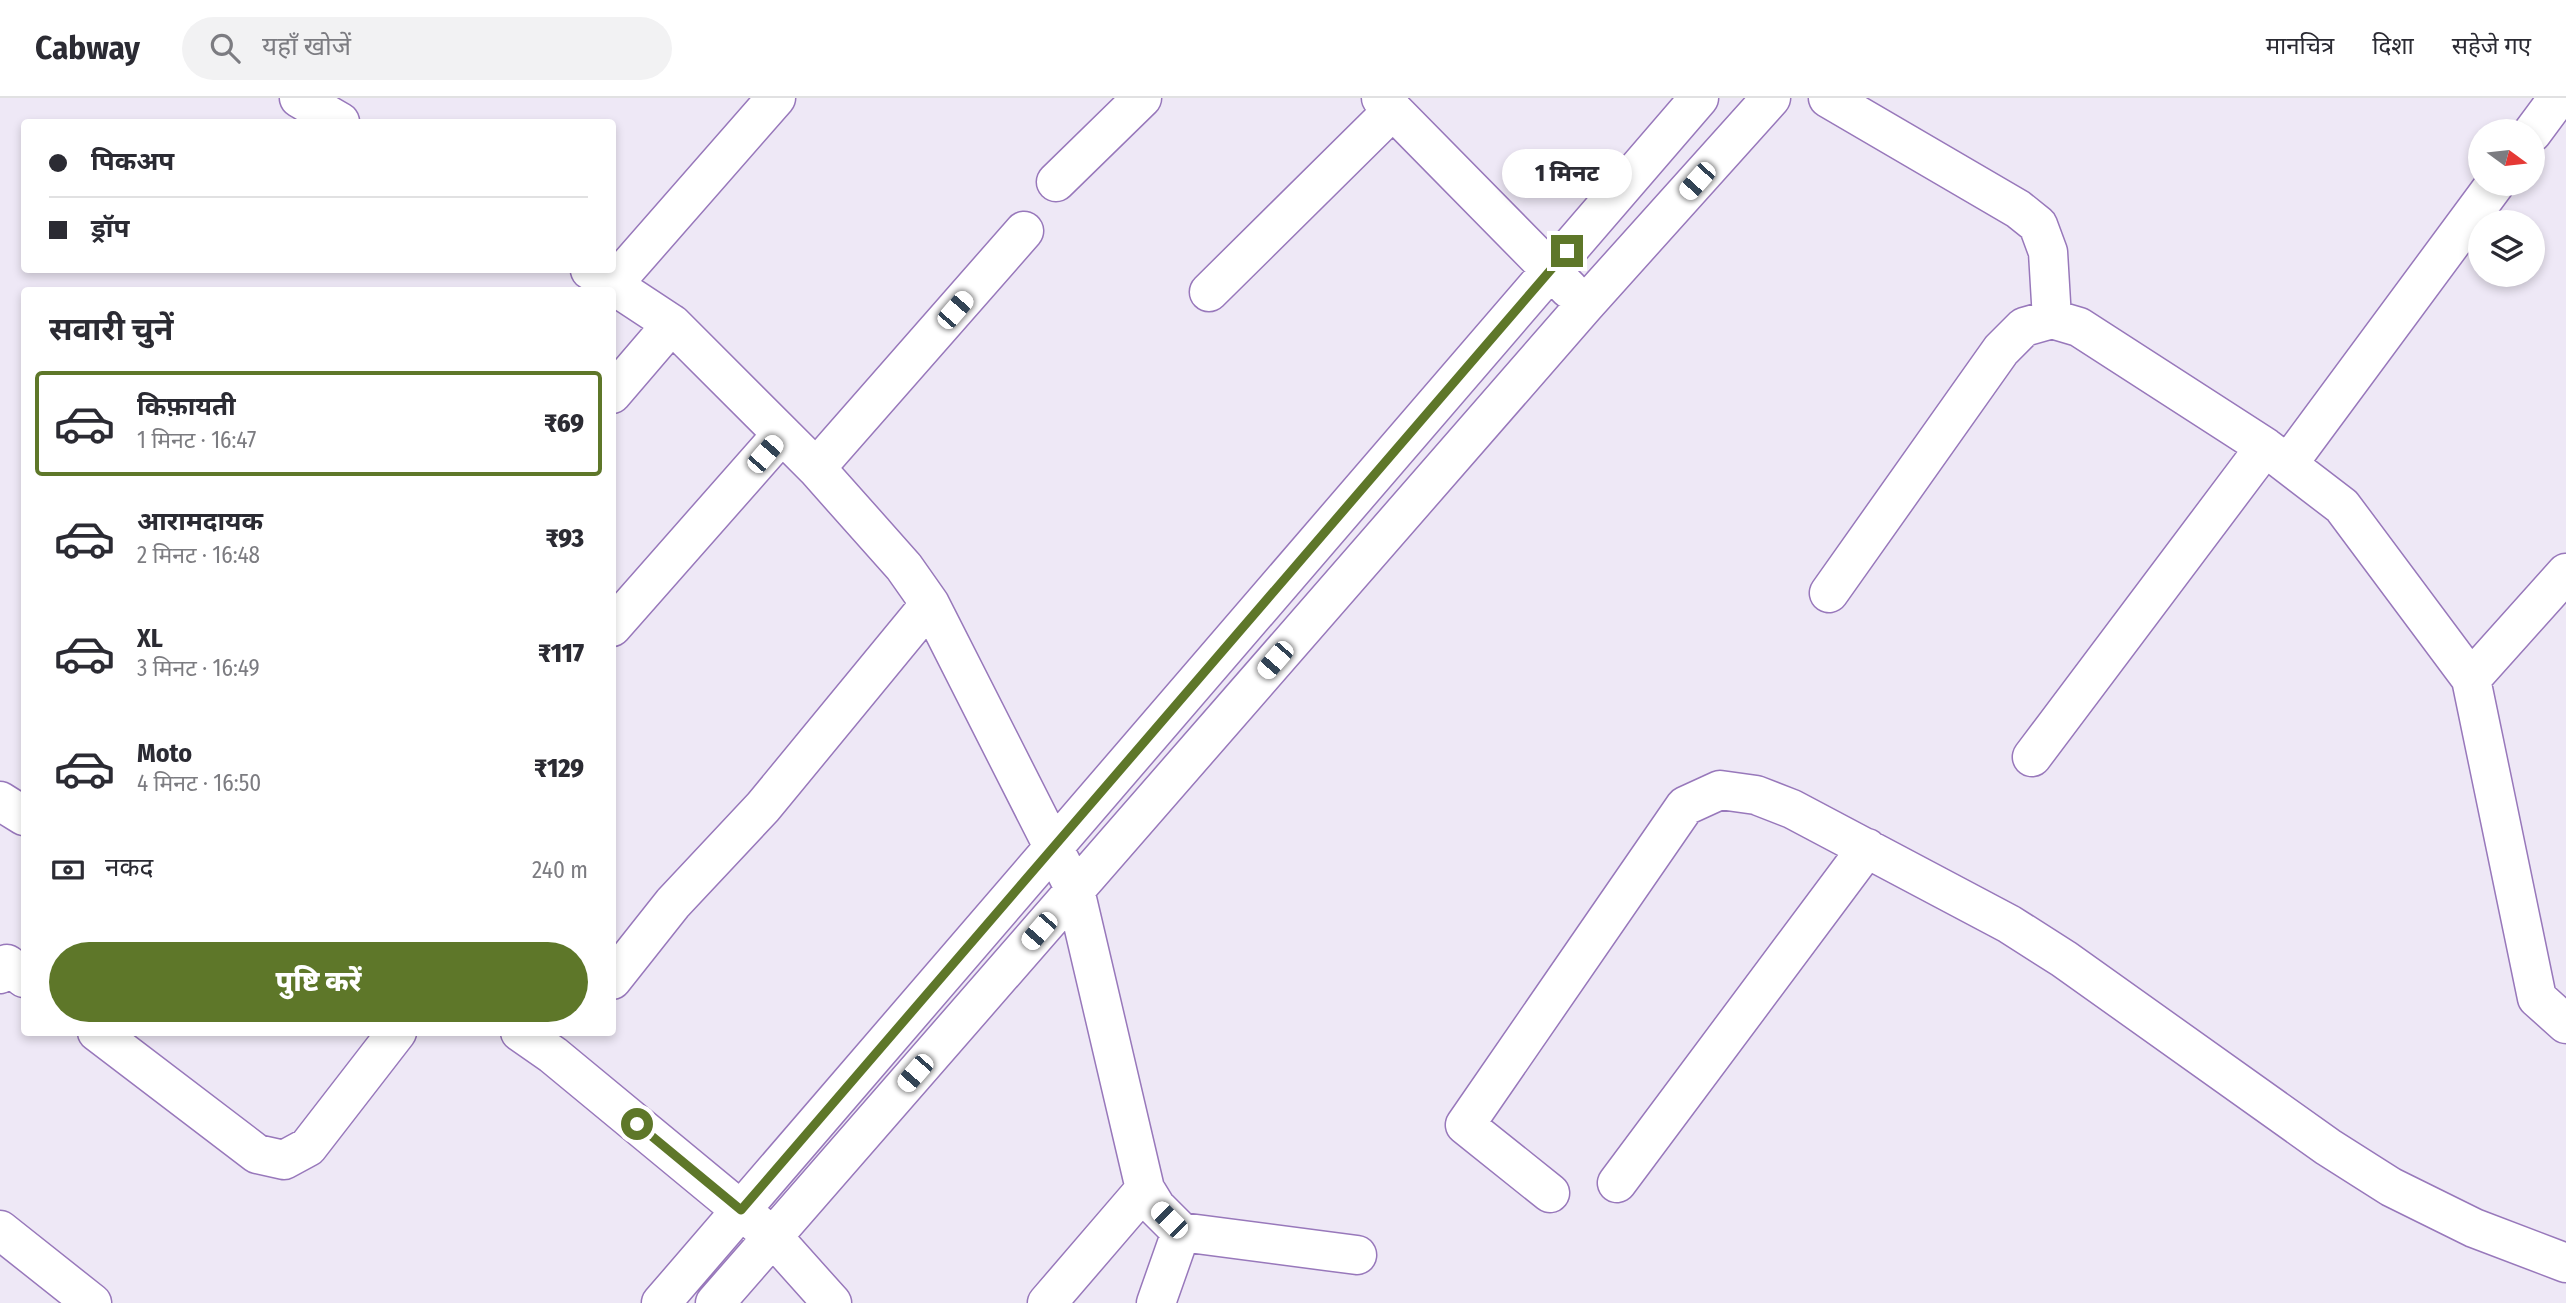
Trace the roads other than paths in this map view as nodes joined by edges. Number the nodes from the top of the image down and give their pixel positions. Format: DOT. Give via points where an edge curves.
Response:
graph roads {
  1 [pos="299,98"];
  2 [pos="776,98"];
  3 [pos="1142,98"];
  4 [pos="1699,98"];
  5 [pos="1771,98"];
  6 [pos="1828,98"];
  7 [pos="2558,98"];
  8 [pos="1387,104"];
  9 [pos="335,119"];
  10 [pos="2542,119"];
  11 [pos="1056,182"];
  12 [pos="2485,196"];
  13 [pos="1024,231"];
  14 [pos="616,262"];
  15 [pos="1551,271"];
  16 [pos="602,276"];
  17 [pos="1209,292"];
  18 [pos="1585,305"];
  19 [pos="2052,319"];
  20 [pos="672,324"];
  21 [pos="616,389"];
  22 [pos="782,434"];
  23 [pos="2276,456"];
  24 [pos="816,468"];
  25 [pos="2566,573"];
  26 [pos="1829,593"];
  27 [pos="930,604"];
  28 [pos="616,622"];
  29 [pos="2471,679"];
  30 [pos="2032,757"];
  31 [pos="0,801"];
  32 [pos="21,814"];
  33 [pos="1054,848"];
  34 [pos="1867,848"];
  35 [pos="1075,890"];
  36 [pos="0,974"];
  37 [pos="616,975"];
  38 [pos="21,976"];
  39 [pos="2566,1024"];
  40 [pos="102,1036"];
  41 [pos="394,1036"];
  42 [pos="534,1036"];
  43 [pos="562,1044"];
  44 [pos="1618,1183"];
  45 [pos="1145,1189"];
  46 [pos="1550,1193"];
  47 [pos="741,1210"];
  48 [pos="0,1230"];
  49 [pos="1181,1232"];
  50 [pos="772,1236"];
  51 [pos="1357,1255"];
  52 [pos="2566,1263"];
  53 [pos="92,1303"];
  54 [pos="661,1303"];
  55 [pos="715,1303"];
  56 [pos="832,1303"];
  57 [pos="1047,1303"];
  58 [pos="1156,1303"];
  1 -- 9 [label="street"];
  2 -- 14 [label="street"];
  3 -- 11 [label="street"];
  4 -- 15 [label="street"];
  5 -- 18 [label="street"];
  6 -- 19 [label="street" via="2038,225 2048,252"];
  7 -- 10 [label="street"];
  8 -- 15 [label="street"];
  8 -- 17 [label="street"];
  12 -- 23 [label="street"];
  13 -- 24 [label="street"];
  15 -- 18 [label="street"];
  15 -- 33 [label="street"];
  16 -- 20 [label="street"];
  18 -- 35 [label="street"];
  19 -- 23 [label="street" via="2079,327"];
  19 -- 26 [label="street" via="2024,327 2001,351"];
  20 -- 21 [label="street"];
  20 -- 22 [label="street"];
  22 -- 24 [label="street"];
  22 -- 28 [label="street"];
  23 -- 29 [label="street" via="2342,506"];
  23 -- 30 [label="street"];
  24 -- 27 [label="street" via="904,567"];
  25 -- 29 [label="street"];
  27 -- 33 [label="street"];
  27 -- 37 [label="street" via="763,807 673,903"];
  29 -- 39 [label="street" via="2537,998"];
  31 -- 32 [label="street"];
  33 -- 35 [label="street"];
  33 -- 47 [label="street"];
  34 -- 44 [label="street"];
  34 -- 46 [label="street" via="1756,795 1720,790 1685,806 1465,1125"];
  34 -- 52 [label="street" via="2053,952 2391,1187 2474,1228"];
  35 -- 45 [label="street"];
  35 -- 50 [label="street"];
  36 -- 38 [label="street" via="7,964"];
  40 -- 41 [label="street" via="257,1154 284,1160 308,1147"];
  42 -- 43 [label="street"];
  43 -- 47 [label="street"];
  45 -- 49 [label="street"];
  45 -- 57 [label="street"];
  47 -- 50 [label="street"];
  47 -- 54 [label="street"];
  48 -- 53 [label="street"];
  49 -- 51 [label="street"];
  49 -- 58 [label="street"];
  50 -- 55 [label="street"];
  50 -- 56 [label="street"];
}
